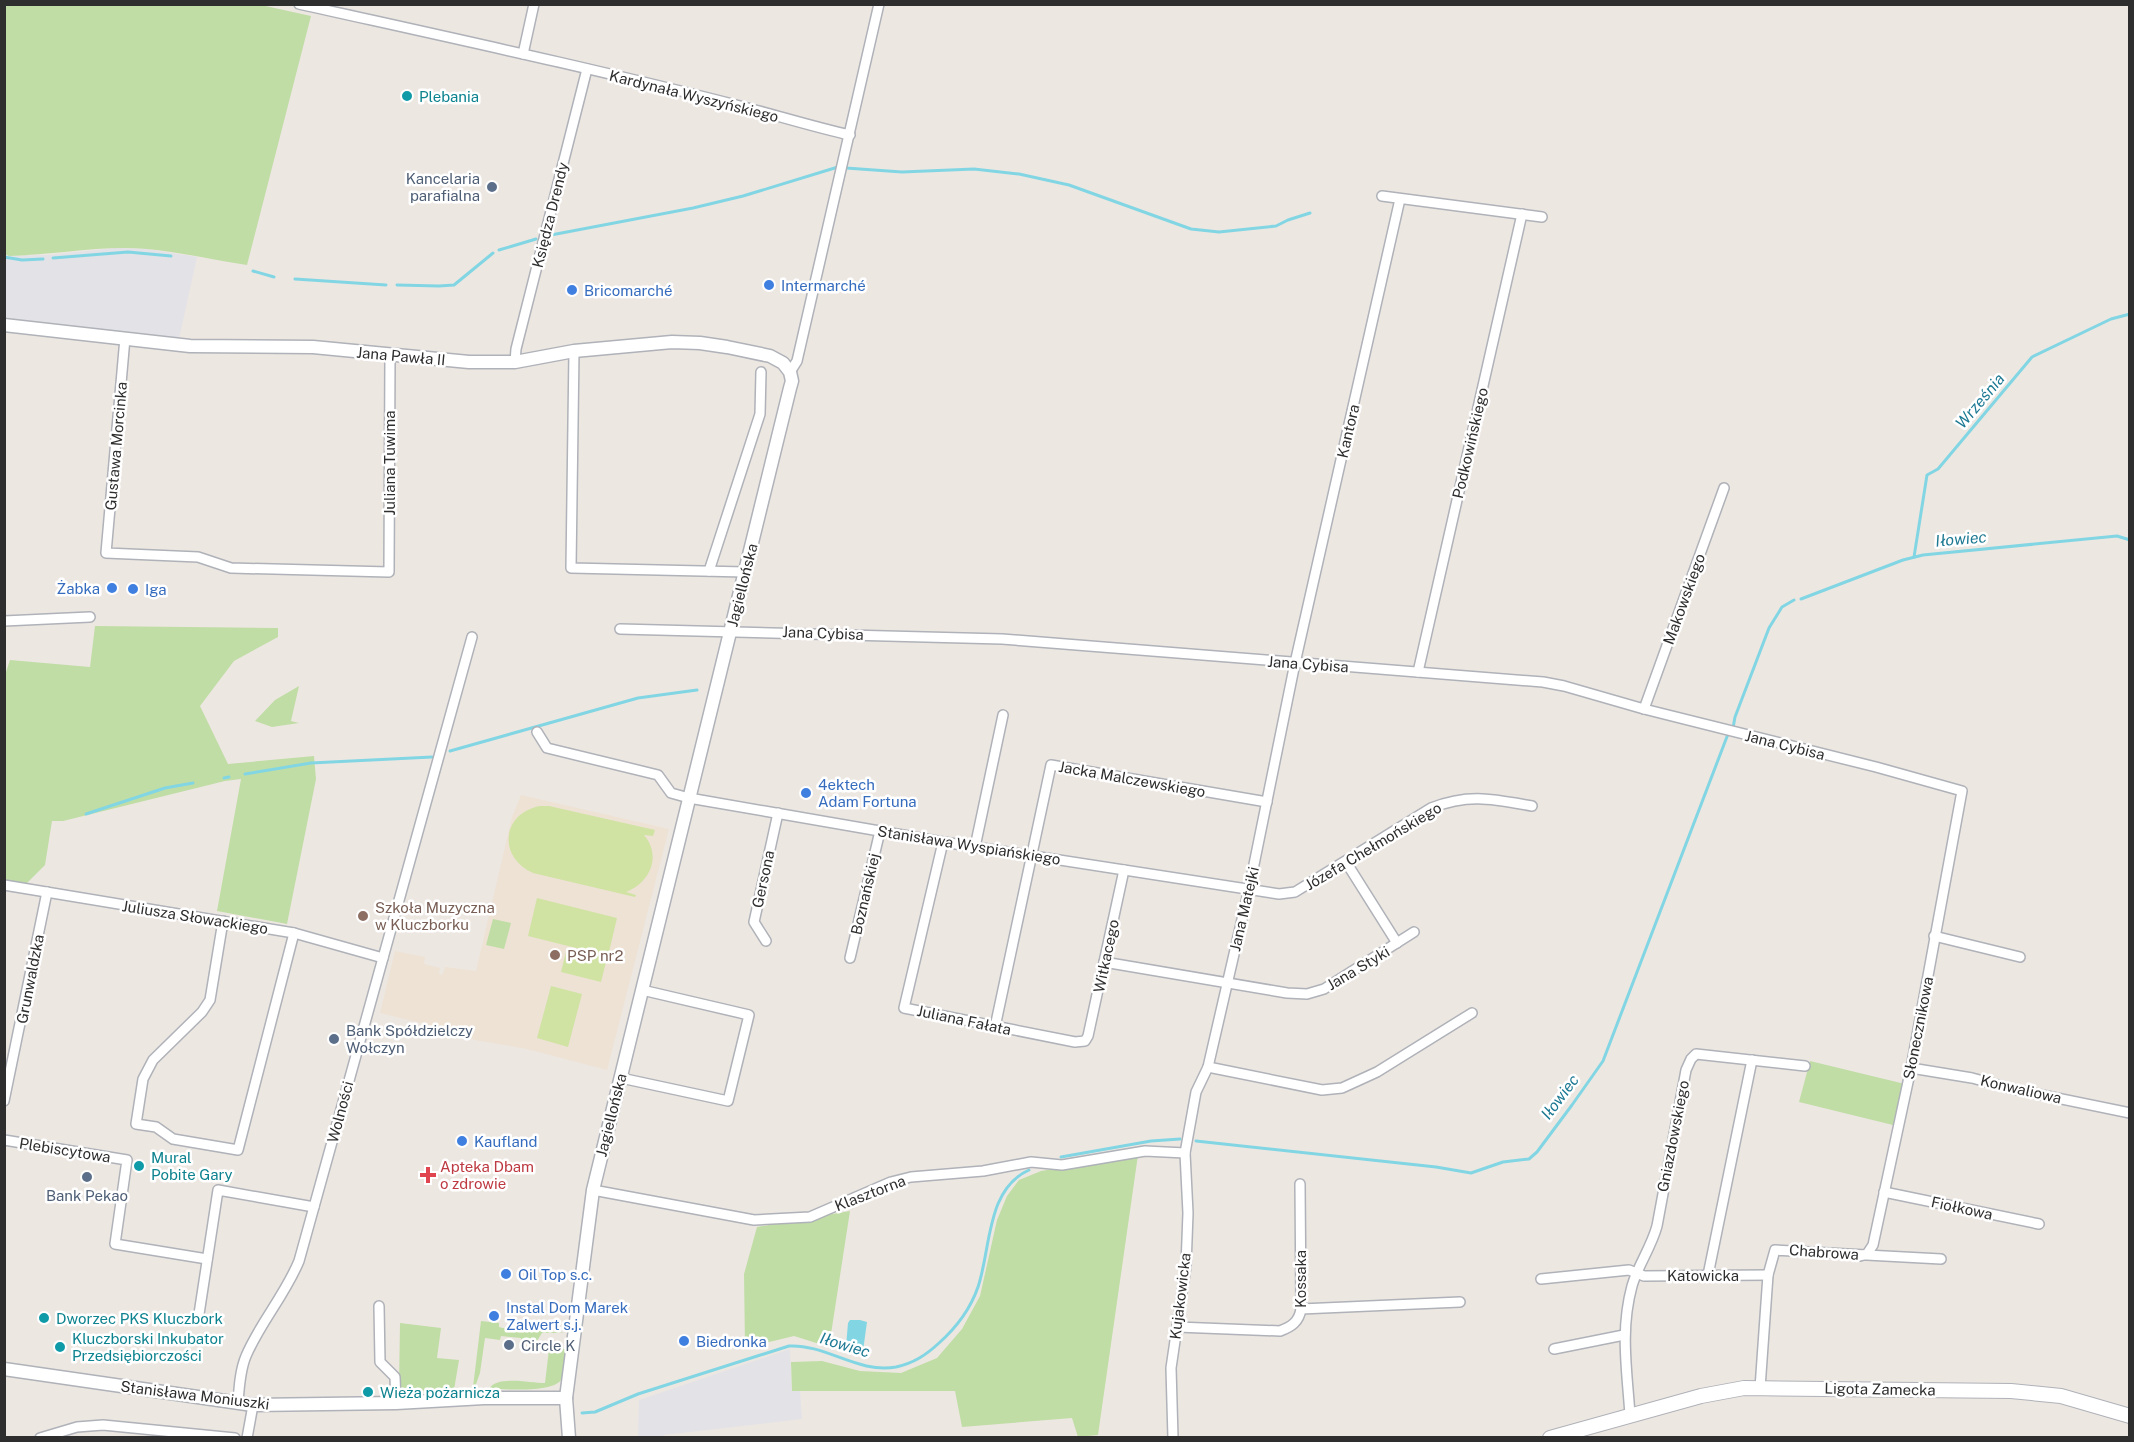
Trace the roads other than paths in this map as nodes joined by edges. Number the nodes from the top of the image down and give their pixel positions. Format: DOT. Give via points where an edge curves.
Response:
graph roads {
  1 [pos="298,4"];
  2 [pos="534,4"];
  3 [pos="879,4"];
  4 [pos="522,54"];
  5 [pos="587,69"];
  6 [pos="850,135"];
  7 [pos="1382,196"];
  8 [pos="1400,198"];
  9 [pos="1522,214"];
  10 [pos="1542,217"];
  11 [pos="4,325"];
  12 [pos="126,338"];
  13 [pos="574,351"];
  14 [pos="390,355"];
  15 [pos="515,362"];
  16 [pos="761,372"];
  17 [pos="790,372"];
  18 [pos="1724,488"];
  19 [pos="389,572"];
  20 [pos="709,572"];
  21 [pos="745,572"];
  22 [pos="90,617"];
  23 [pos="4,621"];
  24 [pos="620,629"];
  25 [pos="731,630"];
  26 [pos="472,637"];
  27 [pos="1295,663"];
  28 [pos="1418,672"];
  29 [pos="1644,710"];
  30 [pos="1004,715"];
  31 [pos="537,732"];
  32 [pos="1962,791"];
  33 [pos="689,798"];
  34 [pos="1267,802"];
  35 [pos="1532,806"];
  36 [pos="778,813"];
  37 [pos="880,831"];
  38 [pos="943,842"];
  39 [pos="975,847"];
  40 [pos="1032,855"];
  41 [pos="1346,862"];
  42 [pos="1124,870"];
  43 [pos="4,885"];
  44 [pos="1249,889"];
  45 [pos="47,892"];
  46 [pos="224,921"];
  47 [pos="1414,932"];
  48 [pos="294,933"];
  49 [pos="1934,936"];
  50 [pos="766,941"];
  51 [pos="1397,944"];
  52 [pos="2020,957"];
  53 [pos="383,958"];
  54 [pos="850,958"];
  55 [pos="1104,962"];
  56 [pos="1227,982"];
  57 [pos="642,990"];
  58 [pos="1472,1013"];
  59 [pos="995,1028"];
  60 [pos="1085,1041"];
  61 [pos="1752,1060"];
  62 [pos="1804,1066"];
  63 [pos="1208,1067"];
  64 [pos="1911,1068"];
  65 [pos="621,1078"];
  66 [pos="4,1101"];
  67 [pos="2130,1113"];
  68 [pos="4,1140"];
  69 [pos="1185,1154"];
  70 [pos="1300,1184"];
  71 [pos="593,1190"];
  72 [pos="1884,1192"];
  73 [pos="314,1207"];
  74 [pos="2039,1224"];
  75 [pos="1860,1256"];
  76 [pos="207,1259"];
  77 [pos="1941,1259"];
  78 [pos="1638,1273"];
  79 [pos="1708,1275"];
  80 [pos="1768,1275"];
  81 [pos="1541,1279"];
  82 [pos="1460,1302"];
  83 [pos="379,1306"];
  84 [pos="1301,1309"];
  85 [pos="199,1314"];
  86 [pos="1177,1327"];
  87 [pos="1624,1335"];
  88 [pos="1554,1348"];
  89 [pos="4,1369"];
  90 [pos="1760,1388"];
  91 [pos="566,1398"];
  92 [pos="238,1403"];
  93 [pos="396,1403"];
  94 [pos="253,1405"];
  95 [pos="1630,1415"];
  96 [pos="2130,1416"];
  97 [pos="39,1437"];
  98 [pos="235,1437"];
  99 [pos="247,1437"];
  100 [pos="569,1437"];
  101 [pos="1173,1437"];
  102 [pos="1550,1437"];
  1 -- 4 [label="street, Kardynała Wyszyńskiego"];
  2 -- 4 [label="street"];
  3 -- 6 [label="street"];
  4 -- 5 [label="street, Kardynała Wyszyńskiego"];
  5 -- 6 [label="street, Kardynała Wyszyńskiego"];
  5 -- 15 [label="street, Księdza Drendy"];
  6 -- 17 [label="street" via="797,361"];
  7 -- 8 [label="street"];
  8 -- 9 [label="street"];
  8 -- 27 [label="street, Kantora"];
  9 -- 10 [label="street"];
  9 -- 28 [label="street, Podkowińskiego"];
  11 -- 12 [label="street, Jana Pawła II"];
  12 -- 14 [label="street, Jana Pawła II" via="190,346 313,347"];
  12 -- 19 [label="street, Gustawa Morcinka" via="106,553 198,557 231,568"];
  13 -- 15 [label="street, Jana Pawła II"];
  13 -- 17 [label="street, Jana Pawła II" via="700,343 770,356"];
  13 -- 20 [label="street" via="571,568"];
  14 -- 15 [label="street, Jana Pawła II"];
  14 -- 19 [label="street, Juliana Tuwima"];
  16 -- 20 [label="street" via="760,414"];
  17 -- 21 [label="street, Jagiellońska" via="792,381"];
  18 -- 29 [label="street, Makowskiego"];
  20 -- 21 [label="street"];
  21 -- 25 [label="street, Jagiellońska"];
  22 -- 23 [label="street"];
  24 -- 25 [label="street, Jana Cybisa"];
  25 -- 27 [label="street, Jana Cybisa" via="1002,639"];
  25 -- 33 [label="street, Jagiellońska"];
  26 -- 53 [label="street, Wolności"];
  27 -- 28 [label="street, Jana Cybisa"];
  27 -- 34 [label="street, Jana Matejki"];
  28 -- 29 [label="street, Jana Cybisa" via="1543,682"];
  29 -- 32 [label="street, Jana Cybisa"];
  30 -- 39 [label="street"];
  31 -- 33 [label="street" via="547,748 658,775 671,793"];
  32 -- 49 [label="street, Słonecznikowa"];
  33 -- 36 [label="street, Stanisława Wyspiańskiego"];
  33 -- 57 [label="street, Jagiellońska"];
  34 -- 40 [label="street, Jacka Malczewskiego" via="1051,765"];
  34 -- 44 [label="street, Jana Matejki"];
  35 -- 41 [label="street, Józefa Chełmońskiego" via="1484,798 1451,800 1431,808"];
  36 -- 37 [label="street, Stanisława Wyspiańskiego"];
  36 -- 50 [label="street, Gersona" via="754,922"];
  37 -- 38 [label="street, Stanisława Wyspiańskiego"];
  37 -- 54 [label="street, Boznańskiej"];
  38 -- 39 [label="street, Stanisława Wyspiańskiego"];
  38 -- 59 [label="street, Juliana Fałata" via="904,1008"];
  39 -- 40 [label="street, Stanisława Wyspiańskiego"];
  40 -- 42 [label="street, Stanisława Wyspiańskiego"];
  40 -- 59 [label="street"];
  41 -- 44 [label="street, Józefa Chełmońskiego" via="1295,892 1279,894"];
  41 -- 51 [label="street"];
  42 -- 44 [label="street, Stanisława Wyspiańskiego"];
  42 -- 55 [label="street, Witkacego"];
  43 -- 45 [label="street, Juliusza Słowackiego"];
  44 -- 56 [label="street, Jana Matejki"];
  45 -- 46 [label="street, Juliusza Słowackiego"];
  45 -- 66 [label="street, Grunwaldzka"];
  46 -- 48 [label="street, Juliusza Słowackiego"];
  46 -- 48 [label="street" via="210,1000 153,1060 143,1079 136,1124 156,1127 173,1139 238,1150"];
  47 -- 51 [label="street, Jana Styki"];
  48 -- 53 [label="street, Juliusza Słowackiego"];
  49 -- 52 [label="street"];
  49 -- 64 [label="street, Słonecznikowa"];
  51 -- 56 [label="street, Jana Styki" via="1324,989 1307,994"];
  53 -- 73 [label="street, Wolności"];
  55 -- 56 [label="street, Jana Styki"];
  55 -- 60 [label="street, Witkacego"];
  56 -- 63 [label="street, Jana Matejki"];
  57 -- 65 [label="street, Jagiellońska"];
  57 -- 65 [label="street" via="749,1015 747,1026 728,1101"];
  58 -- 63 [label="street" via="1377,1072 1342,1088 1322,1090"];
  59 -- 60 [label="street, Juliana Fałata"];
  61 -- 62 [label="street, Gniazdowskiego"];
  61 -- 78 [label="street, Gniazdowskiego" via="1696,1054 1691,1059 1655,1234"];
  61 -- 79 [label="street"];
  63 -- 69 [label="street, Jana Matejki" via="1196,1092"];
  64 -- 67 [label="street, Konwaliowa"];
  64 -- 72 [label="street, Słonecznikowa"];
  65 -- 71 [label="street, Jagiellońska"];
  68 -- 76 [label="street, Plebiscytowa" via="127,1160 115,1244"];
  69 -- 71 [label="street, Klasztorna" via="1145,1151 1062,1165 1031,1162 911,1177 810,1217 754,1220"];
  69 -- 86 [label="street, Kujakowicka" via="1186,1266"];
  70 -- 84 [label="street, Kossaka"];
  71 -- 91 [label="street, Jagiellońska"];
  72 -- 74 [label="street, Fiołkowa"];
  72 -- 75 [label="street, Słonecznikowa" via="1873,1245"];
  73 -- 76 [label="street" via="218,1190"];
  73 -- 92 [label="street, Wolności" via="291,1281 244,1359"];
  75 -- 77 [label="street, Chabrowa"];
  75 -- 80 [label="street, Chabrowa" via="1774,1250"];
  76 -- 85 [label="street"];
  78 -- 79 [label="street, Katowicka"];
  78 -- 81 [label="street, Katowicka" via="1629,1270"];
  78 -- 87 [label="street"];
  79 -- 80 [label="street, Katowicka"];
  80 -- 90 [label="street, Chabrowa"];
  82 -- 84 [label="street"];
  83 -- 93 [label="street" via="380,1362 395,1377"];
  84 -- 86 [label="street, Kossaka" via="1292,1326 1280,1331"];
  86 -- 101 [label="street, Kujakowicka" via="1171,1368"];
  87 -- 88 [label="street"];
  87 -- 95 [label="street"];
  89 -- 92 [label="street, Stanisława Moniuszki"];
  90 -- 95 [label="main road, Ligota Zamecka" via="1722,1391"];
  90 -- 96 [label="main road, Ligota Zamecka" via="2020,1392 2061,1396"];
  91 -- 93 [label="street, Stanisława Moniuszki"];
  91 -- 100 [label="street, Jagiellońska"];
  92 -- 94 [label="street, Stanisława Moniuszki"];
  93 -- 94 [label="street, Stanisława Moniuszki"];
  94 -- 99 [label="street"];
  95 -- 102 [label="main road"];
  97 -- 98 [label="street" via="103,1425"];
}
